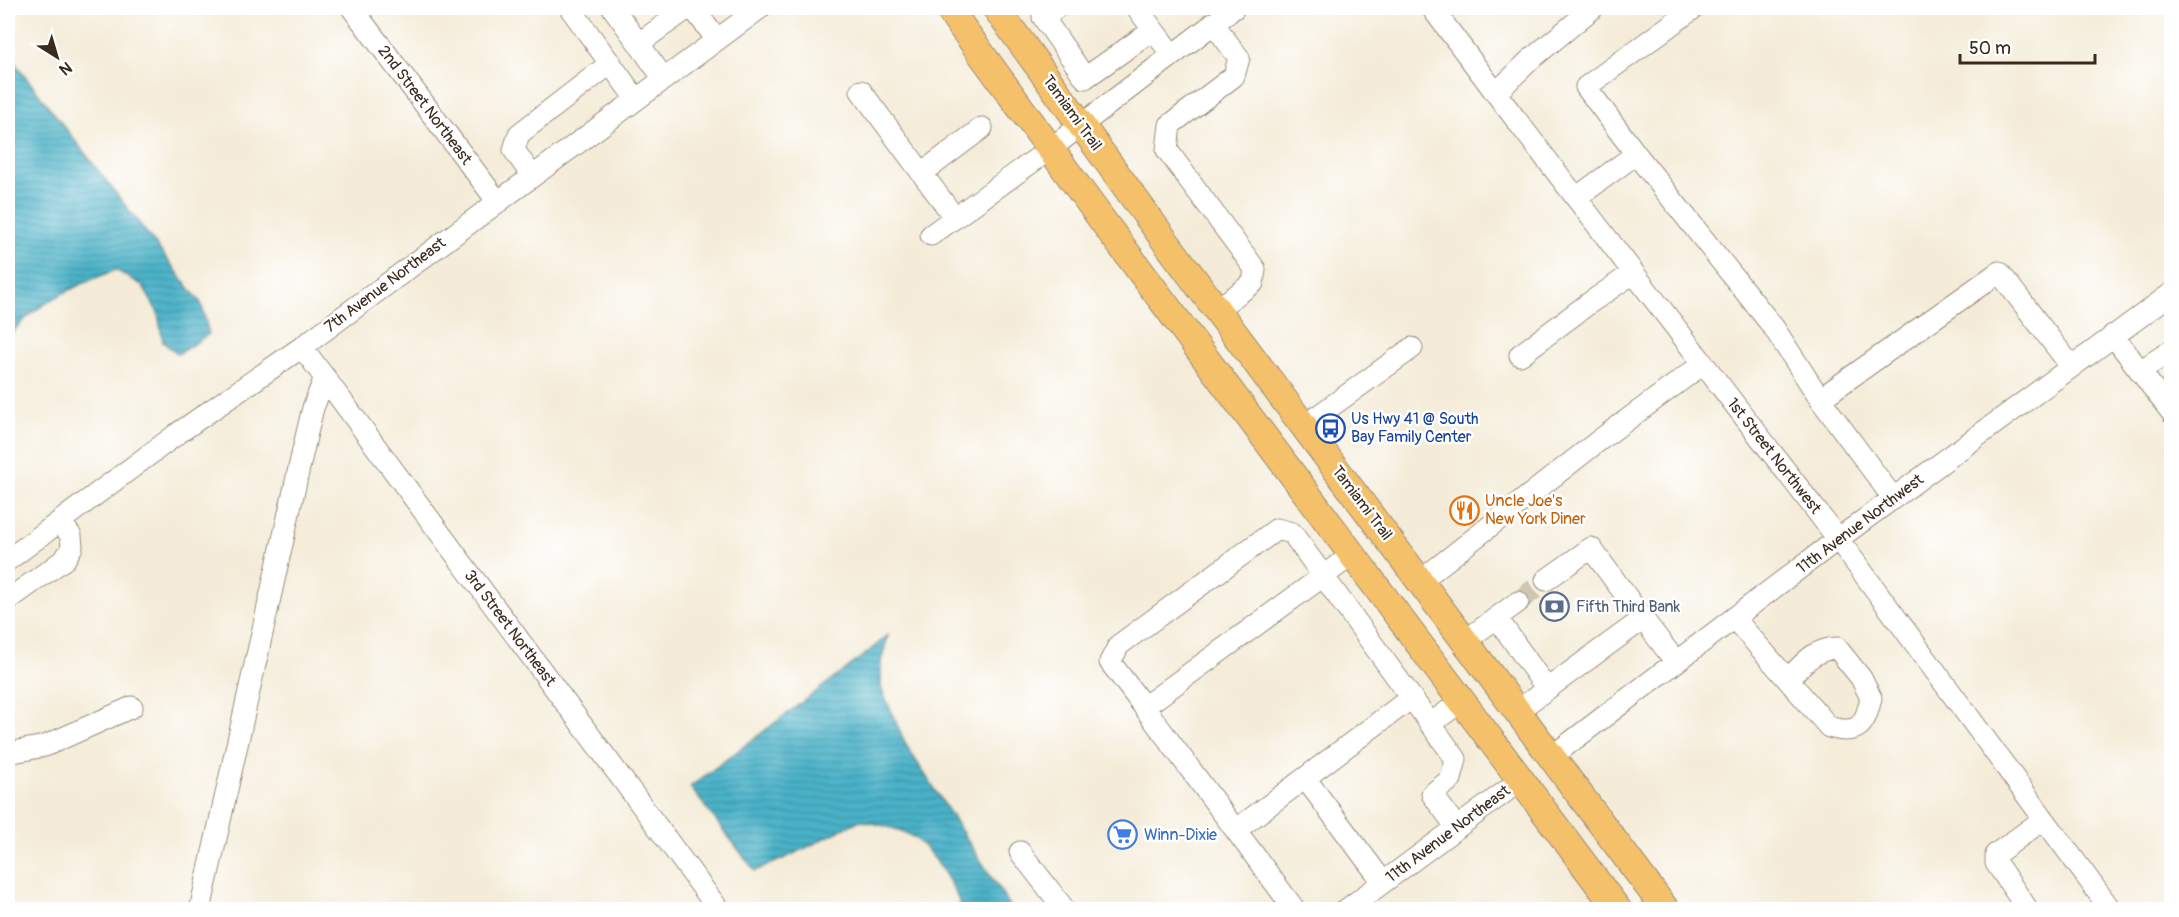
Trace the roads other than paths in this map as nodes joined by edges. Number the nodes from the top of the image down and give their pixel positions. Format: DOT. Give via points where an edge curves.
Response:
graph roads {
  1 [pos="352,8"];
  2 [pos="570,8"];
  3 [pos="613,8"];
  4 [pos="688,8"];
  5 [pos="693,8"];
  6 [pos="760,8"];
  7 [pos="948,8"];
  8 [pos="996,8"];
  9 [pos="1056,8"];
  10 [pos="1137,8"];
  11 [pos="1234,8"];
  12 [pos="1432,8"];
  13 [pos="1593,8"];
  14 [pos="1694,8"];
  15 [pos="1213,17"];
  16 [pos="1153,30"];
  17 [pos="717,40"];
  18 [pos="639,43"];
  19 [pos="1063,46"];
  20 [pos="1172,55"];
  21 [pos="611,63"];
  22 [pos="1037,65"];
  23 [pos="664,79"];
  24 [pos="861,91"];
  25 [pos="1496,93"];
  26 [pos="636,99"];
  27 [pos="1081,126"];
  28 [pos="982,128"];
  29 [pos="1050,149"];
  30 [pos="1636,154"];
  31 [pos="922,173"];
  32 [pos="532,176"];
  33 [pos="1576,198"];
  34 [pos="498,202"];
  35 [pos="955,218"];
  36 [pos="931,235"];
  37 [pos="1634,273"];
  38 [pos="2172,293"];
  39 [pos="1217,309"];
  40 [pos="2113,335"];
  41 [pos="302,347"];
  42 [pos="1412,348"];
  43 [pos="2172,350"];
  44 [pos="1520,356"];
  45 [pos="1703,364"];
  46 [pos="2070,366"];
  47 [pos="2140,371"];
  48 [pos="325,377"];
  49 [pos="1820,399"];
  50 [pos="2172,413"];
  51 [pos="1305,426"];
  52 [pos="1893,498"];
  53 [pos="60,521"];
  54 [pos="1838,539"];
  55 [pos="1352,555"];
  56 [pos="8,560"];
  57 [pos="8,569"];
  58 [pos="1323,577"];
  59 [pos="1546,580"];
  60 [pos="1420,581"];
  61 [pos="15,594"];
  62 [pos="1518,602"];
  63 [pos="1497,618"];
  64 [pos="1734,618"];
  65 [pos="1643,619"];
  66 [pos="1465,641"];
  67 [pos="1676,662"];
  68 [pos="1788,679"];
  69 [pos="1547,689"];
  70 [pos="1411,698"];
  71 [pos="1462,701"];
  72 [pos="132,707"];
  73 [pos="1144,707"];
  74 [pos="1517,711"];
  75 [pos="1430,724"];
  76 [pos="1493,743"];
  77 [pos="8,753"];
  78 [pos="1551,757"];
  79 [pos="1305,778"];
  80 [pos="1521,780"];
  81 [pos="2044,819"];
  82 [pos="1457,828"];
  83 [pos="1236,830"];
  84 [pos="1610,836"];
  85 [pos="1020,852"];
  86 [pos="1383,882"];
  87 [pos="200,909"];
  88 [pos="719,909"];
  89 [pos="1065,909"];
  90 [pos="1295,909"];
  91 [pos="1346,909"];
  92 [pos="1618,909"];
  93 [pos="1666,909"];
  94 [pos="2028,909"];
  95 [pos="2111,909"];
  1 -- 34 [label="street, 2nd Street Northeast"];
  2 -- 21 [label="street"];
  3 -- 18 [label="street"];
  4 -- 18 [label="street"];
  5 -- 17 [label="street"];
  6 -- 17 [label="street, 7th Avenue Northeast"];
  7 -- 29 [label="main road"];
  8 -- 22 [label="main road, Tamiami Trail"];
  9 -- 19 [label="street" via="1042,17"];
  10 -- 16 [label="street"];
  11 -- 15 [label="street"];
  12 -- 25 [label="street, 1st Street Northwest"];
  13 -- 25 [label="street"];
  14 -- 30 [label="street" via="1586,87"];
  15 -- 20 [label="street"];
  15 -- 39 [label="street" via="1239,58 1234,76 1170,125 1167,150 1255,269 1253,283"];
  16 -- 19 [label="street" via="1085,78"];
  16 -- 20 [label="street"];
  17 -- 23 [label="street, 7th Avenue Northeast"];
  18 -- 23 [label="street"];
  19 -- 22 [label="street"];
  20 -- 27 [label="street"];
  21 -- 26 [label="street"];
  21 -- 32 [label="street" via="519,134 514,150"];
  22 -- 27 [label="main road, Tamiami Trail"];
  23 -- 26 [label="street, 7th Avenue Northeast"];
  24 -- 31 [label="street"];
  25 -- 33 [label="street, 1st Street Northwest"];
  26 -- 32 [label="street, 7th Avenue Northeast"];
  27 -- 29 [label="street"];
  27 -- 39 [label="main road, Tamiami Trail"];
  28 -- 31 [label="street"];
  29 -- 35 [label="street"];
  29 -- 55 [label="main road"];
  30 -- 33 [label="street"];
  30 -- 49 [label="street" via="1774,328"];
  31 -- 35 [label="street"];
  32 -- 34 [label="street, 7th Avenue Northeast"];
  33 -- 37 [label="street, 1st Street Northwest"];
  34 -- 41 [label="street, 7th Avenue Northeast"];
  35 -- 36 [label="street"];
  37 -- 44 [label="street"];
  37 -- 45 [label="street, 1st Street Northwest"];
  38 -- 40 [label="street, 11th Avenue Northwest"];
  39 -- 51 [label="main road, Tamiami Trail"];
  40 -- 46 [label="street, 11th Avenue Northwest"];
  40 -- 47 [label="street"];
  41 -- 48 [label="street, 3rd Street Northeast"];
  41 -- 53 [label="street, 7th Avenue Northeast"];
  42 -- 51 [label="street"];
  43 -- 47 [label="street"];
  45 -- 54 [label="street, 1st Street Northwest"];
  45 -- 60 [label="street"];
  46 -- 49 [label="street" via="1999,272"];
  46 -- 52 [label="street, 11th Avenue Northwest"];
  47 -- 50 [label="street"];
  48 -- 87 [label="street" via="306,437"];
  48 -- 88 [label="street, 3rd Street Northeast"];
  49 -- 52 [label="street"];
  51 -- 60 [label="main road, Tamiami Trail"];
  52 -- 54 [label="street, 11th Avenue Northwest"];
  53 -- 56 [label="street, 7th Avenue Northeast"];
  53 -- 61 [label="street" via="72,536 72,547 65,559"];
  54 -- 64 [label="street, 11th Avenue Northwest"];
  54 -- 81 [label="street, 1st Street Northwest"];
  55 -- 58 [label="street"];
  55 -- 71 [label="main road"];
  57 -- 61 [label="street"];
  58 -- 70 [label="street"];
  58 -- 73 [label="street"];
  58 -- 73 [label="street" via="1292,533 1277,529 1119,645 1110,662"];
  59 -- 65 [label="street" via="1591,548"];
  60 -- 66 [label="main road, Tamiami Trail"];
  62 -- 63 [label="street"];
  63 -- 66 [label="street"];
  63 -- 69 [label="street"];
  64 -- 67 [label="street, 11th Avenue Northwest"];
  64 -- 68 [label="street"];
  65 -- 67 [label="street"];
  65 -- 69 [label="street"];
  66 -- 74 [label="main road, Tamiami Trail"];
  67 -- 78 [label="street, 11th Avenue Northwest"];
  69 -- 74 [label="street"];
  70 -- 75 [label="street"];
  70 -- 79 [label="street"];
  71 -- 75 [label="street"];
  71 -- 76 [label="main road"];
  72 -- 77 [label="street" via="45,746"];
  73 -- 83 [label="street"];
  74 -- 78 [label="main road, Tamiami Trail"];
  75 -- 82 [label="street" via="1456,759 1451,778 1432,794"];
  76 -- 78 [label="main road" via="1515,746 1531,759"];
  76 -- 80 [label="main road"];
  78 -- 84 [label="main road, Tamiami Trail"];
  79 -- 83 [label="street"];
  79 -- 86 [label="street"];
  80 -- 82 [label="street, 11th Avenue Northeast"];
  80 -- 84 [label="main road" via="1530,779 1552,788 1582,826"];
  80 -- 92 [label="main road"];
  81 -- 94 [label="street" via="1996,854 1996,863"];
  81 -- 95 [label="street, 1st Street Northwest"];
  82 -- 86 [label="street, 11th Avenue Northeast"];
  83 -- 90 [label="street"];
  84 -- 93 [label="main road, Tamiami Trail"];
  85 -- 89 [label="street"];
  86 -- 91 [label="street, 11th Avenue Northeast"];
}
